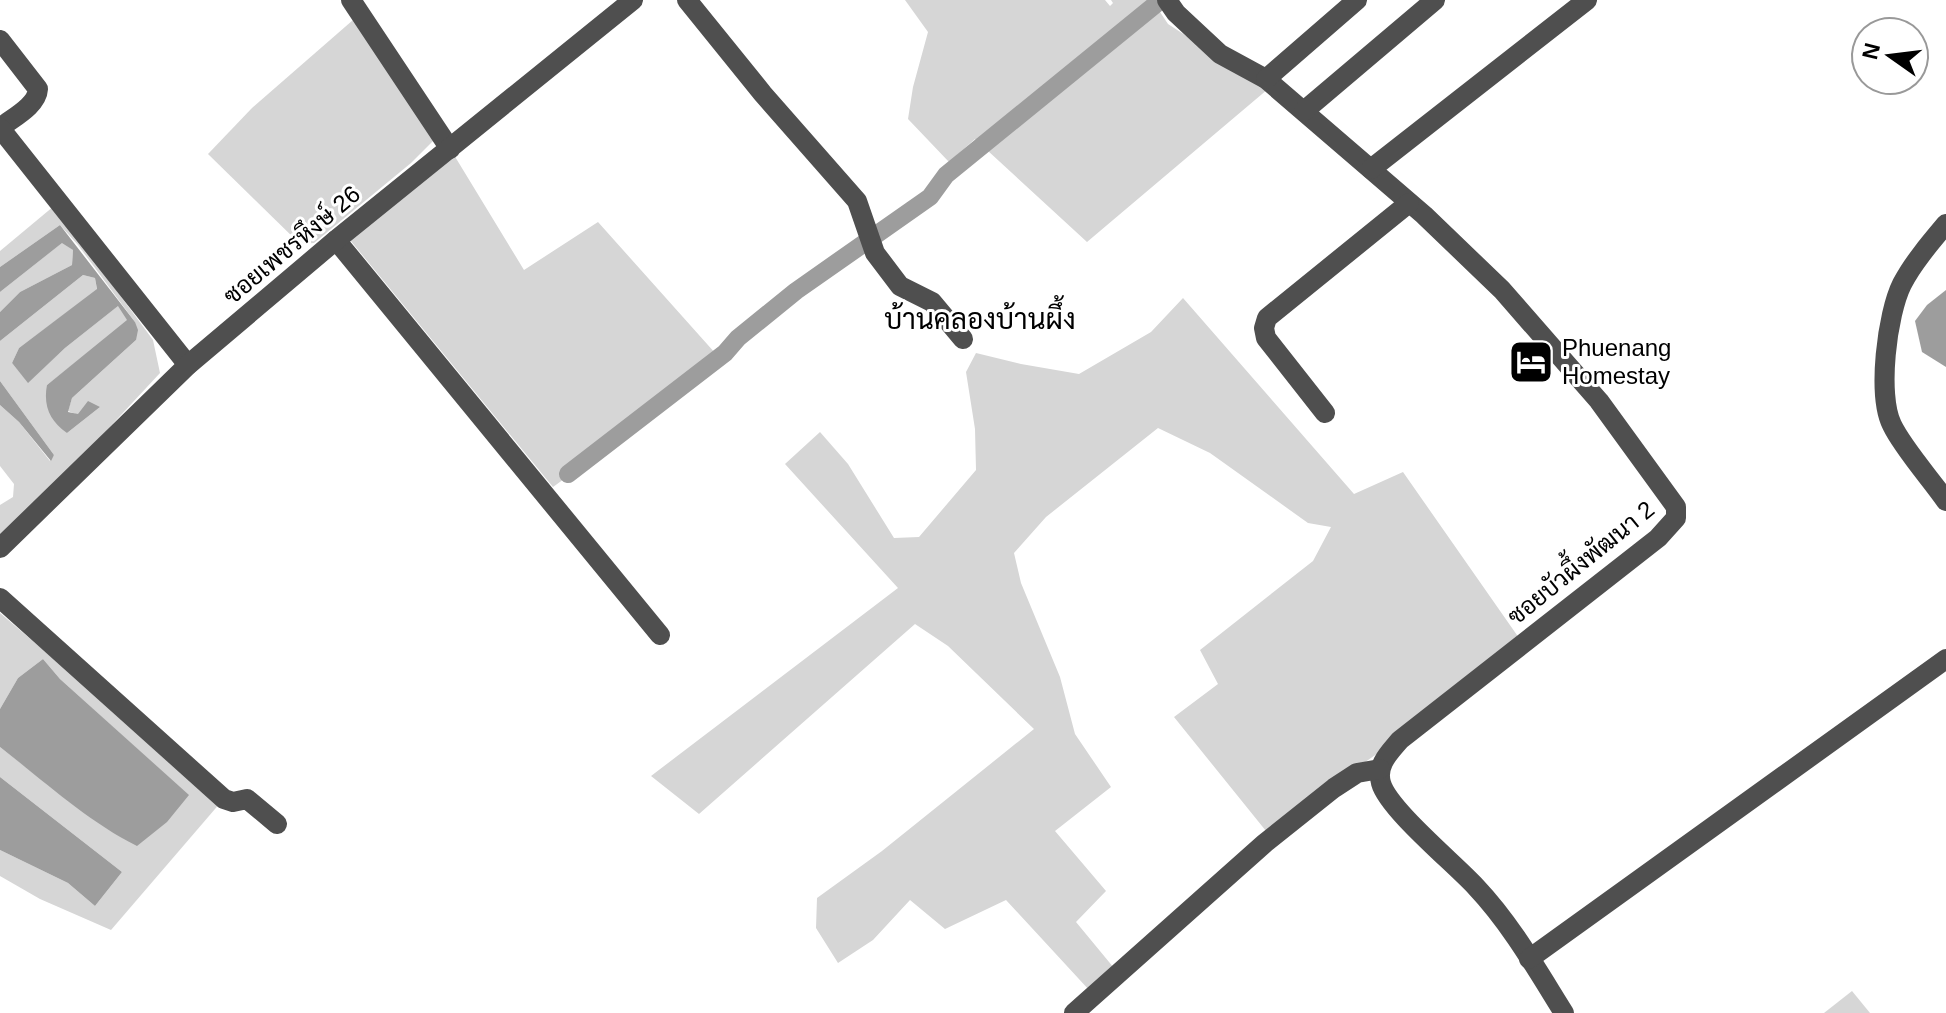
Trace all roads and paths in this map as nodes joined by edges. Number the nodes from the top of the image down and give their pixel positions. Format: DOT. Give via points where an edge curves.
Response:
graph roads {
  1 [pos="351,0"];
  2 [pos="633,0"];
  3 [pos="687,0"];
  4 [pos="1357,0"];
  5 [pos="1435,0"];
  6 [pos="1587,0"];
  7 [pos="1172,6"];
  8 [pos="0,40"];
  9 [pos="1266,79"];
  10 [pos="1304,111"];
  11 [pos="0,128"];
  12 [pos="450,149"];
  13 [pos="1371,169"];
  14 [pos="1409,203"];
  15 [pos="1946,224"];
  16 [pos="336,240"];
  17 [pos="963,339"];
  18 [pos="188,365"];
  19 [pos="1325,413"];
  20 [pos="1946,501"];
  21 [pos="0,548"];
  22 [pos="0,598"];
  23 [pos="660,635"];
  24 [pos="1946,659"];
  25 [pos="1380,769"];
  26 [pos="277,824"];
  27 [pos="1529,959"];
  28 [pos="1074,1013"];
  29 [pos="1564,1013"];
  1 -- 12 [label="street"];
  2 -- 12 [label="street, ซอยเพชรหึงษ์ 26"];
  3 -- 17 [label="street" via="857,201 875,253 900,286 932,302"];
  4 -- 9 [label="street"];
  5 -- 10 [label="street"];
  6 -- 13 [label="street"];
  7 -- 9 [label="street, ซอยบัวผึ้งพัฒนา 2" via="1220,54"];
  8 -- 11 [label="street" via="38,89 34,101"];
  9 -- 10 [label="street, ซอยบัวผึ้งพัฒนา 2"];
  10 -- 13 [label="street, ซอยบัวผึ้งพัฒนา 2"];
  11 -- 18 [label="street"];
  12 -- 16 [label="street, ซอยเพชรหึงษ์ 26"];
  13 -- 14 [label="street, ซอยบัวผึ้งพัฒนา 2"];
  14 -- 19 [label="street" via="1267,318 1266,338"];
  14 -- 25 [label="street, ซอยบัวผึ้งพัฒนา 2" via="1502,290 1599,401 1676,507 1676,518 1658,538 1400,740"];
  15 -- 20 [label="street" via="1901,286 1893,310 1884,400 1892,425"];
  16 -- 18 [label="street, ซอยเพชรหึงษ์ 26"];
  16 -- 23 [label="street"];
  18 -- 21 [label="street, ซอยเพชรหึงษ์ 26"];
  22 -- 26 [label="street" via="224,799 247,799"];
  24 -- 27 [label="street"];
  25 -- 27 [label="street" via="1381,784 1393,803 1475,885"];
  25 -- 28 [label="street" via="1357,773 1311,806"];
  27 -- 29 [label="street"];
}
